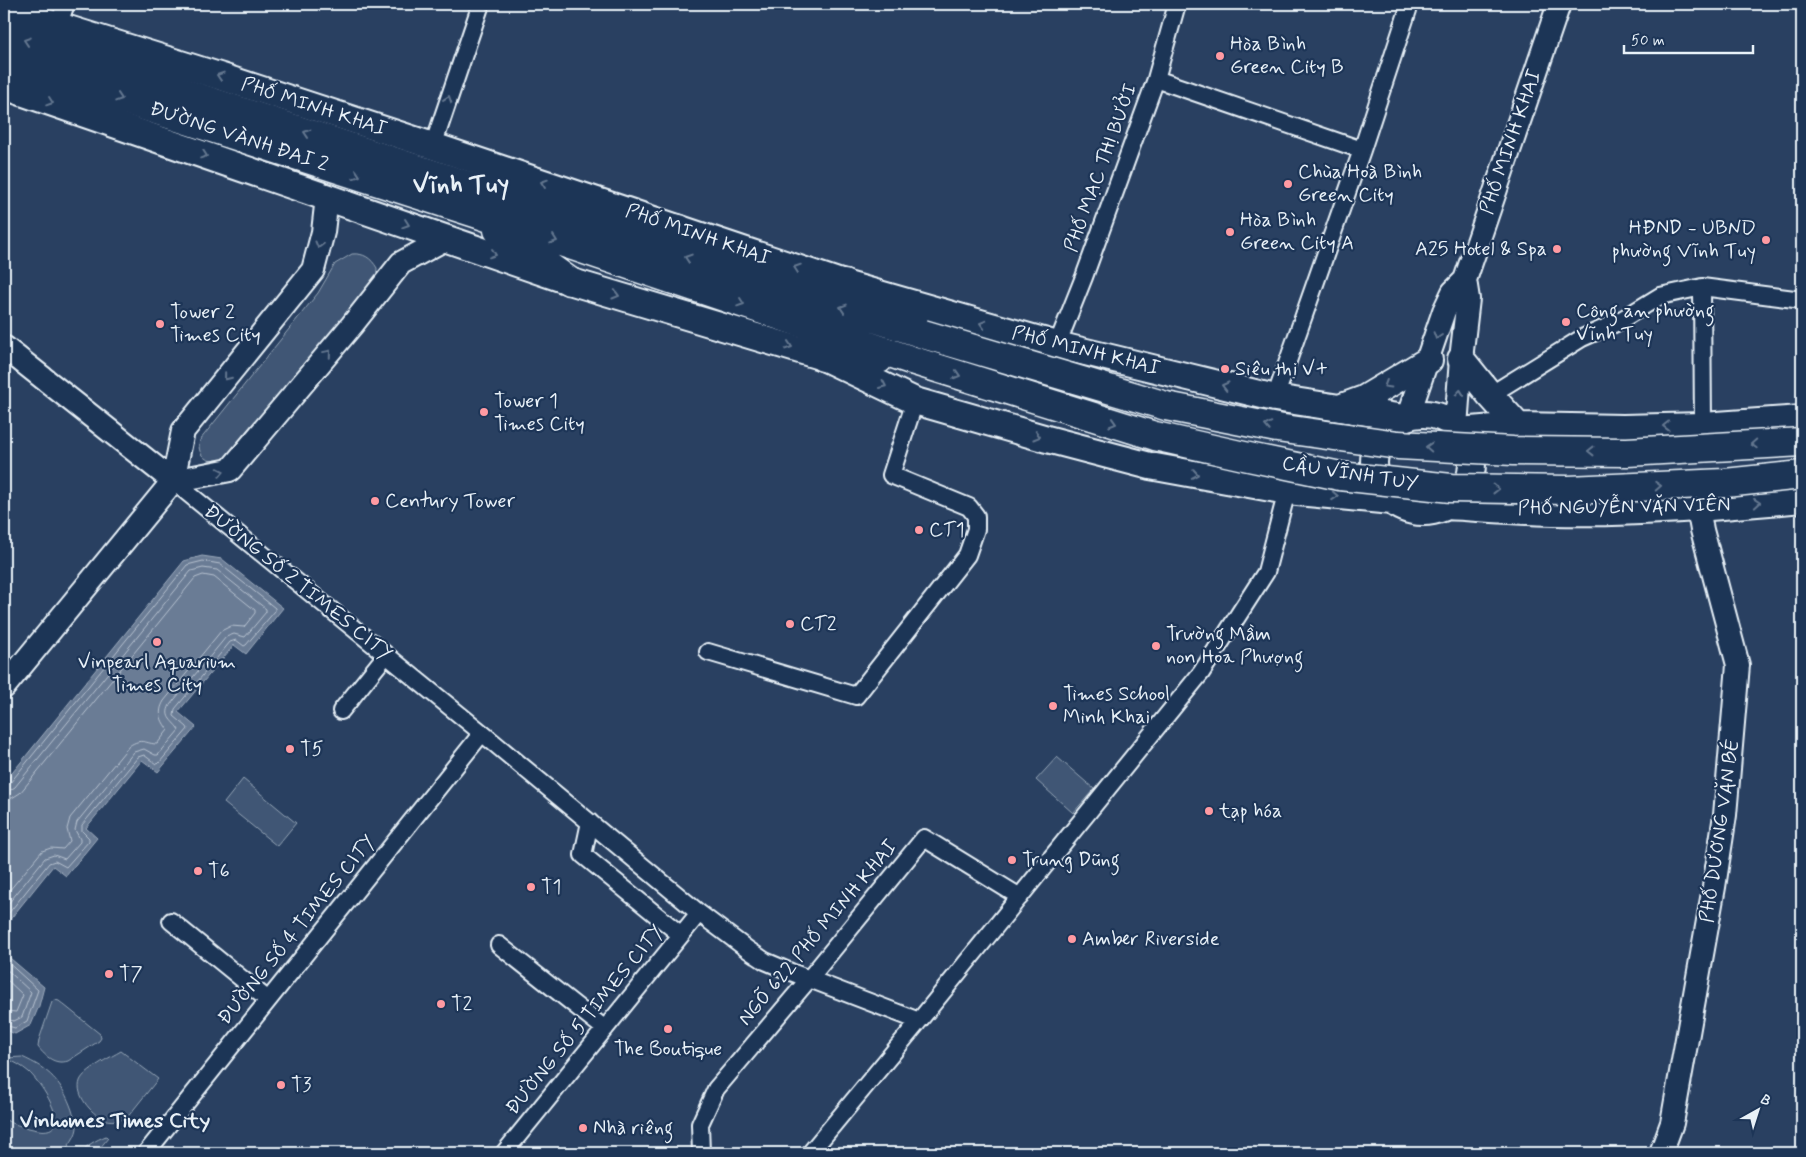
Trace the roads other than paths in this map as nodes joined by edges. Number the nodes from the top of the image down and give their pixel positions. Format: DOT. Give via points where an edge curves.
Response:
graph roads {
  1 [pos="480,4"];
  2 [pos="1177,4"];
  3 [pos="1410,4"];
  4 [pos="1559,4"];
  5 [pos="4,9"];
  6 [pos="62,15"];
  7 [pos="4,34"];
  8 [pos="4,61"];
  9 [pos="78,72"];
  10 [pos="1156,79"];
  11 [pos="4,86"];
  12 [pos="433,146"];
  13 [pos="1362,150"];
  14 [pos="470,187"];
  15 [pos="327,197"];
  16 [pos="475,213"];
  17 [pos="679,229"];
  18 [pos="447,238"];
  19 [pos="1465,280"];
  20 [pos="569,281"];
  21 [pos="844,284"];
  22 [pos="1702,287"];
  23 [pos="1802,300"];
  24 [pos="923,334"];
  25 [pos="1057,345"];
  26 [pos="4,347"];
  27 [pos="823,357"];
  28 [pos="1461,359"];
  29 [pos="911,360"];
  30 [pos="1429,360"];
  31 [pos="1490,395"];
  32 [pos="1275,398"];
  33 [pos="915,401"];
  34 [pos="1342,407"];
  35 [pos="1406,417"];
  36 [pos="1802,418"];
  37 [pos="1518,426"];
  38 [pos="1703,426"];
  39 [pos="1458,429"];
  40 [pos="1802,442"];
  41 [pos="1802,475"];
  42 [pos="173,481"];
  43 [pos="1287,491"];
  44 [pos="1802,499"];
  45 [pos="1392,501"];
  46 [pos="1446,506"];
  47 [pos="1698,508"];
  48 [pos="708,652"];
  49 [pos="386,654"];
  50 [pos="4,688"];
  51 [pos="341,711"];
  52 [pos="482,733"];
  53 [pos="590,822"];
  54 [pos="1020,897"];
  55 [pos="699,913"];
  56 [pos="170,921"];
  57 [pos="681,935"];
  58 [pos="499,945"];
  59 [pos="808,979"];
  60 [pos="268,1000"];
  61 [pos="920,1021"];
  62 [pos="605,1029"];
  63 [pos="146,1153"];
  64 [pos="504,1153"];
  65 [pos="701,1153"];
  66 [pos="810,1153"];
  67 [pos="1661,1153"];
  12 -- 1 [label="street, one-way"];
  2 -- 10 [label="street, PHỐ MẠC THỊ BƯỞI"];
  3 -- 13 [label="street"];
  4 -- 19 [label="street, PHỐ MINH KHAI"];
  5 -- 6 [label="main road, PHỐ MINH KHAI"];
  12 -- 6 [label="main road, PHỐ MINH KHAI, one-way" via="222,77"];
  9 -- 7 [label="highway, ĐƯỜNG VÀNH ĐAI 2, one-way"];
  8 -- 9 [label="highway, ĐƯỜNG VÀNH ĐAI 2"];
  14 -- 9 [label="highway, one-way"];
  9 -- 16 [label="highway, ĐƯỜNG VÀNH ĐAI 2, one-way"];
  10 -- 13 [label="street"];
  10 -- 25 [label="street, PHỐ MẠC THỊ BƯỞI"];
  11 -- 15 [label="main road, one-way"];
  17 -- 12 [label="main road, PHỐ MINH KHAI, one-way"];
  13 -- 32 [label="street"];
  14 -- 17 [label="highway"];
  24 -- 14 [label="highway, one-way"];
  15 -- 18 [label="main road, one-way"];
  15 -- 42 [label="street, one-way" via="323,232 312,270 183,431"];
  16 -- 20 [label="highway"];
  16 -- 29 [label="highway, ĐƯỜNG VÀNH ĐAI 2, one-way"];
  21 -- 17 [label="main road, PHỐ MINH KHAI, one-way"];
  18 -- 20 [label="main road, one-way"];
  42 -- 18 [label="street, one-way" via="230,470 401,263"];
  19 -- 28 [label="street, PHỐ MINH KHAI" via="1468,299"];
  19 -- 30 [label="street, PHỐ MINH KHAI, one-way" via="1453,292 1444,311"];
  20 -- 27 [label="main road, one-way"];
  21 -- 24 [label="highway"];
  25 -- 21 [label="main road, PHỐ MINH KHAI, one-way"];
  22 -- 23 [label="street"];
  22 -- 31 [label="street" via="1660,296 1616,323 1582,338"];
  22 -- 38 [label="street"];
  40 -- 24 [label="highway, CẦU VĨNH TUY, one-way, bridge" via="1627,452 1398,445 1278,428 1166,406"];
  32 -- 25 [label="main road, PHỐ MINH KHAI, one-way"];
  26 -- 42 [label="street, ĐƯỜNG SỐ 2 TIMES CITY"];
  27 -- 29 [label="highway"];
  27 -- 33 [label="main road, one-way"];
  28 -- 31 [label="main road"];
  39 -- 28 [label="street, PHỐ MINH KHAI, one-way"];
  29 -- 41 [label="highway, CẦU VĨNH TUY, one-way, bridge" via="1155,436 1340,476 1452,488 1569,490 1725,483"];
  30 -- 34 [label="main road, one-way" via="1364,399"];
  30 -- 35 [label="street, PHỐ MINH KHAI"];
  31 -- 37 [label="main road"];
  32 -- 34 [label="main road, PHỐ MINH KHAI"];
  33 -- 43 [label="main road, one-way" via="1150,466"];
  33 -- 48 [label="street" via="891,475 969,507 976,516 976,529 967,555 856,696"];
  34 -- 35 [label="main road, PHỐ MINH KHAI"];
  35 -- 39 [label="main road" via="1427,414 1442,418"];
  35 -- 45 [label="main road" via="1385,431 1377,444 1374,460 1382,490"];
  36 -- 38 [label="main road"];
  38 -- 37 [label="main road, one-way"];
  37 -- 39 [label="main road"];
  39 -- 46 [label="main road" via="1467,440 1472,456 1471,474 1462,494"];
  42 -- 49 [label="street, ĐƯỜNG SỐ 2 TIMES CITY"];
  42 -- 50 [label="street"];
  43 -- 45 [label="main road, one-way"];
  43 -- 54 [label="street" via="1266,572 1201,673"];
  47 -- 44 [label="main road, PHỐ NGUYỄN VĂN VIÊN, one-way"];
  45 -- 46 [label="main road" via="1406,509 1422,512"];
  46 -- 47 [label="main road, PHỐ NGUYỄN VĂN VIÊN" via="1554,512"];
  47 -- 67 [label="street, PHỐ DƯƠNG VĂN BÉ" via="1738,665 1727,796 1714,887 1672,1123"];
  49 -- 51 [label="street"];
  49 -- 52 [label="street, ĐƯỜNG SỐ 2 TIMES CITY"];
  52 -- 53 [label="street, ĐƯỜNG SỐ 2 TIMES CITY"];
  52 -- 60 [label="street, ĐƯỜNG SỐ 4 TIMES CITY"];
  53 -- 55 [label="street, ĐƯỜNG SỐ 2 TIMES CITY"];
  53 -- 57 [label="street" via="583,855"];
  54 -- 59 [label="street, NGÕ 622 PHỐ MINH KHAI" via="924,838"];
  54 -- 61 [label="street"];
  55 -- 57 [label="street, ĐƯỜNG SỐ 5 TIMES CITY"];
  55 -- 59 [label="street, ĐƯỜNG SỐ 2 TIMES CITY" via="765,961"];
  56 -- 60 [label="street"];
  57 -- 62 [label="street, ĐƯỜNG SỐ 5 TIMES CITY"];
  58 -- 62 [label="street"];
  59 -- 61 [label="street, ĐƯỜNG SỐ 2 TIMES CITY"];
  59 -- 65 [label="street, NGÕ 622 PHỐ MINH KHAI" via="716,1089 700,1124"];
  60 -- 63 [label="street, ĐƯỜNG SỐ 4 TIMES CITY"];
  61 -- 66 [label="street"];
  62 -- 64 [label="street, ĐƯỜNG SỐ 5 TIMES CITY"];
}
